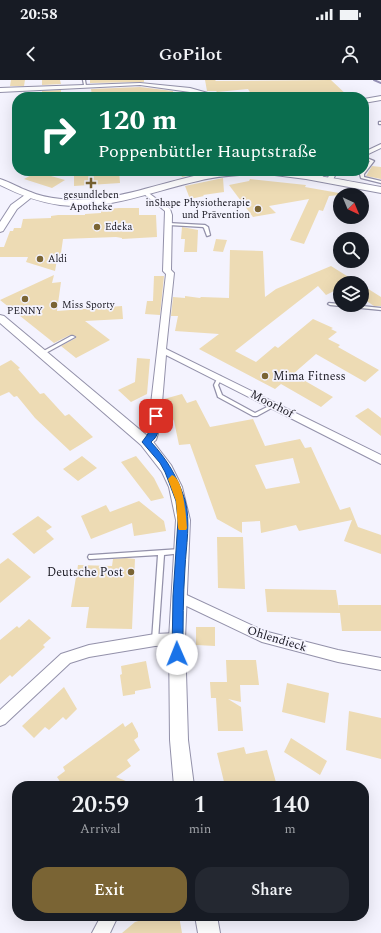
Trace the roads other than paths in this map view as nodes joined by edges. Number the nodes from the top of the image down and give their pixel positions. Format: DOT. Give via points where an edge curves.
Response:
graph roads {
  1 [pos="84,83"];
  2 [pos="2,90"];
  3 [pos="196,92"];
  4 [pos="381,98"];
  5 [pos="369,100"];
  6 [pos="381,146"];
  7 [pos="369,152"];
  8 [pos="210,176"];
  9 [pos="325,176"];
  10 [pos="332,176"];
  11 [pos="362,176"];
  12 [pos="330,180"];
  13 [pos="0,182"];
  14 [pos="381,182"];
  15 [pos="381,190"];
  16 [pos="146,193"];
  17 [pos="29,195"];
  18 [pos="169,224"];
  19 [pos="0,227"];
  20 [pos="208,235"];
  21 [pos="330,304"];
  22 [pos="333,304"];
  23 [pos="369,308"];
  24 [pos="381,309"];
  25 [pos="0,318"];
  26 [pos="73,337"];
  27 [pos="162,350"];
  28 [pos="42,353"];
  29 [pos="220,378"];
  30 [pos="275,405"];
  31 [pos="146,442"];
  32 [pos="381,460"];
  33 [pos="182,551"];
  34 [pos="161,552"];
  35 [pos="91,556"];
  36 [pos="178,596"];
  37 [pos="177,639"];
  38 [pos="155,640"];
  39 [pos="381,664"];
  40 [pos="0,719"];
  41 [pos="183,781"];
  42 [pos="107,921"];
  43 [pos="207,921"];
  44 [pos="101,933"];
  45 [pos="209,933"];
  1 -- 2 [label="street"];
  1 -- 3 [label="street" via="140,84"];
  4 -- 5 [label="street"];
  6 -- 7 [label="street"];
  8 -- 16 [label="main road"];
  9 -- 12 [label="main road"];
  10 -- 12 [label="street"];
  11 -- 14 [label="lane"];
  12 -- 15 [label="main road"];
  13 -- 17 [label="main road"];
  16 -- 17 [label="main road" via="114,200 74,203"];
  16 -- 18 [label="street" via="168,210"];
  17 -- 19 [label="street" via="14,207"];
  18 -- 20 [label="lane" via="204,226"];
  18 -- 27 [label="street" via="167,270 170,273"];
  21 -- 22 [label="lane"];
  23 -- 24 [label="lane"];
  25 -- 28 [label="street"];
  26 -- 28 [label="lane"];
  27 -- 29 [label="street, Moorhof"];
  27 -- 31 [label="street" via="155,427 152,437"];
  28 -- 31 [label="street"];
  29 -- 30 [label="street, Moorhof"];
  29 -- 30 [label="lane" via="216,385 220,396 255,415"];
  30 -- 32 [label="street, Moorhof"];
  31 -- 33 [label="street" via="163,460 175,485 183,520"];
  33 -- 34 [label="lane"];
  33 -- 36 [label="street"];
  34 -- 35 [label="lane"];
  34 -- 38 [label="lane"];
  36 -- 37 [label="street"];
  36 -- 39 [label="street, Ohlendieck" via="262,636 338,656"];
  37 -- 38 [label="street"];
  37 -- 41 [label="street" via="179,740"];
  38 -- 40 [label="street" via="89,651 66,658"];
  42 -- 44 [label="street"];
  43 -- 45 [label="street"];
}
